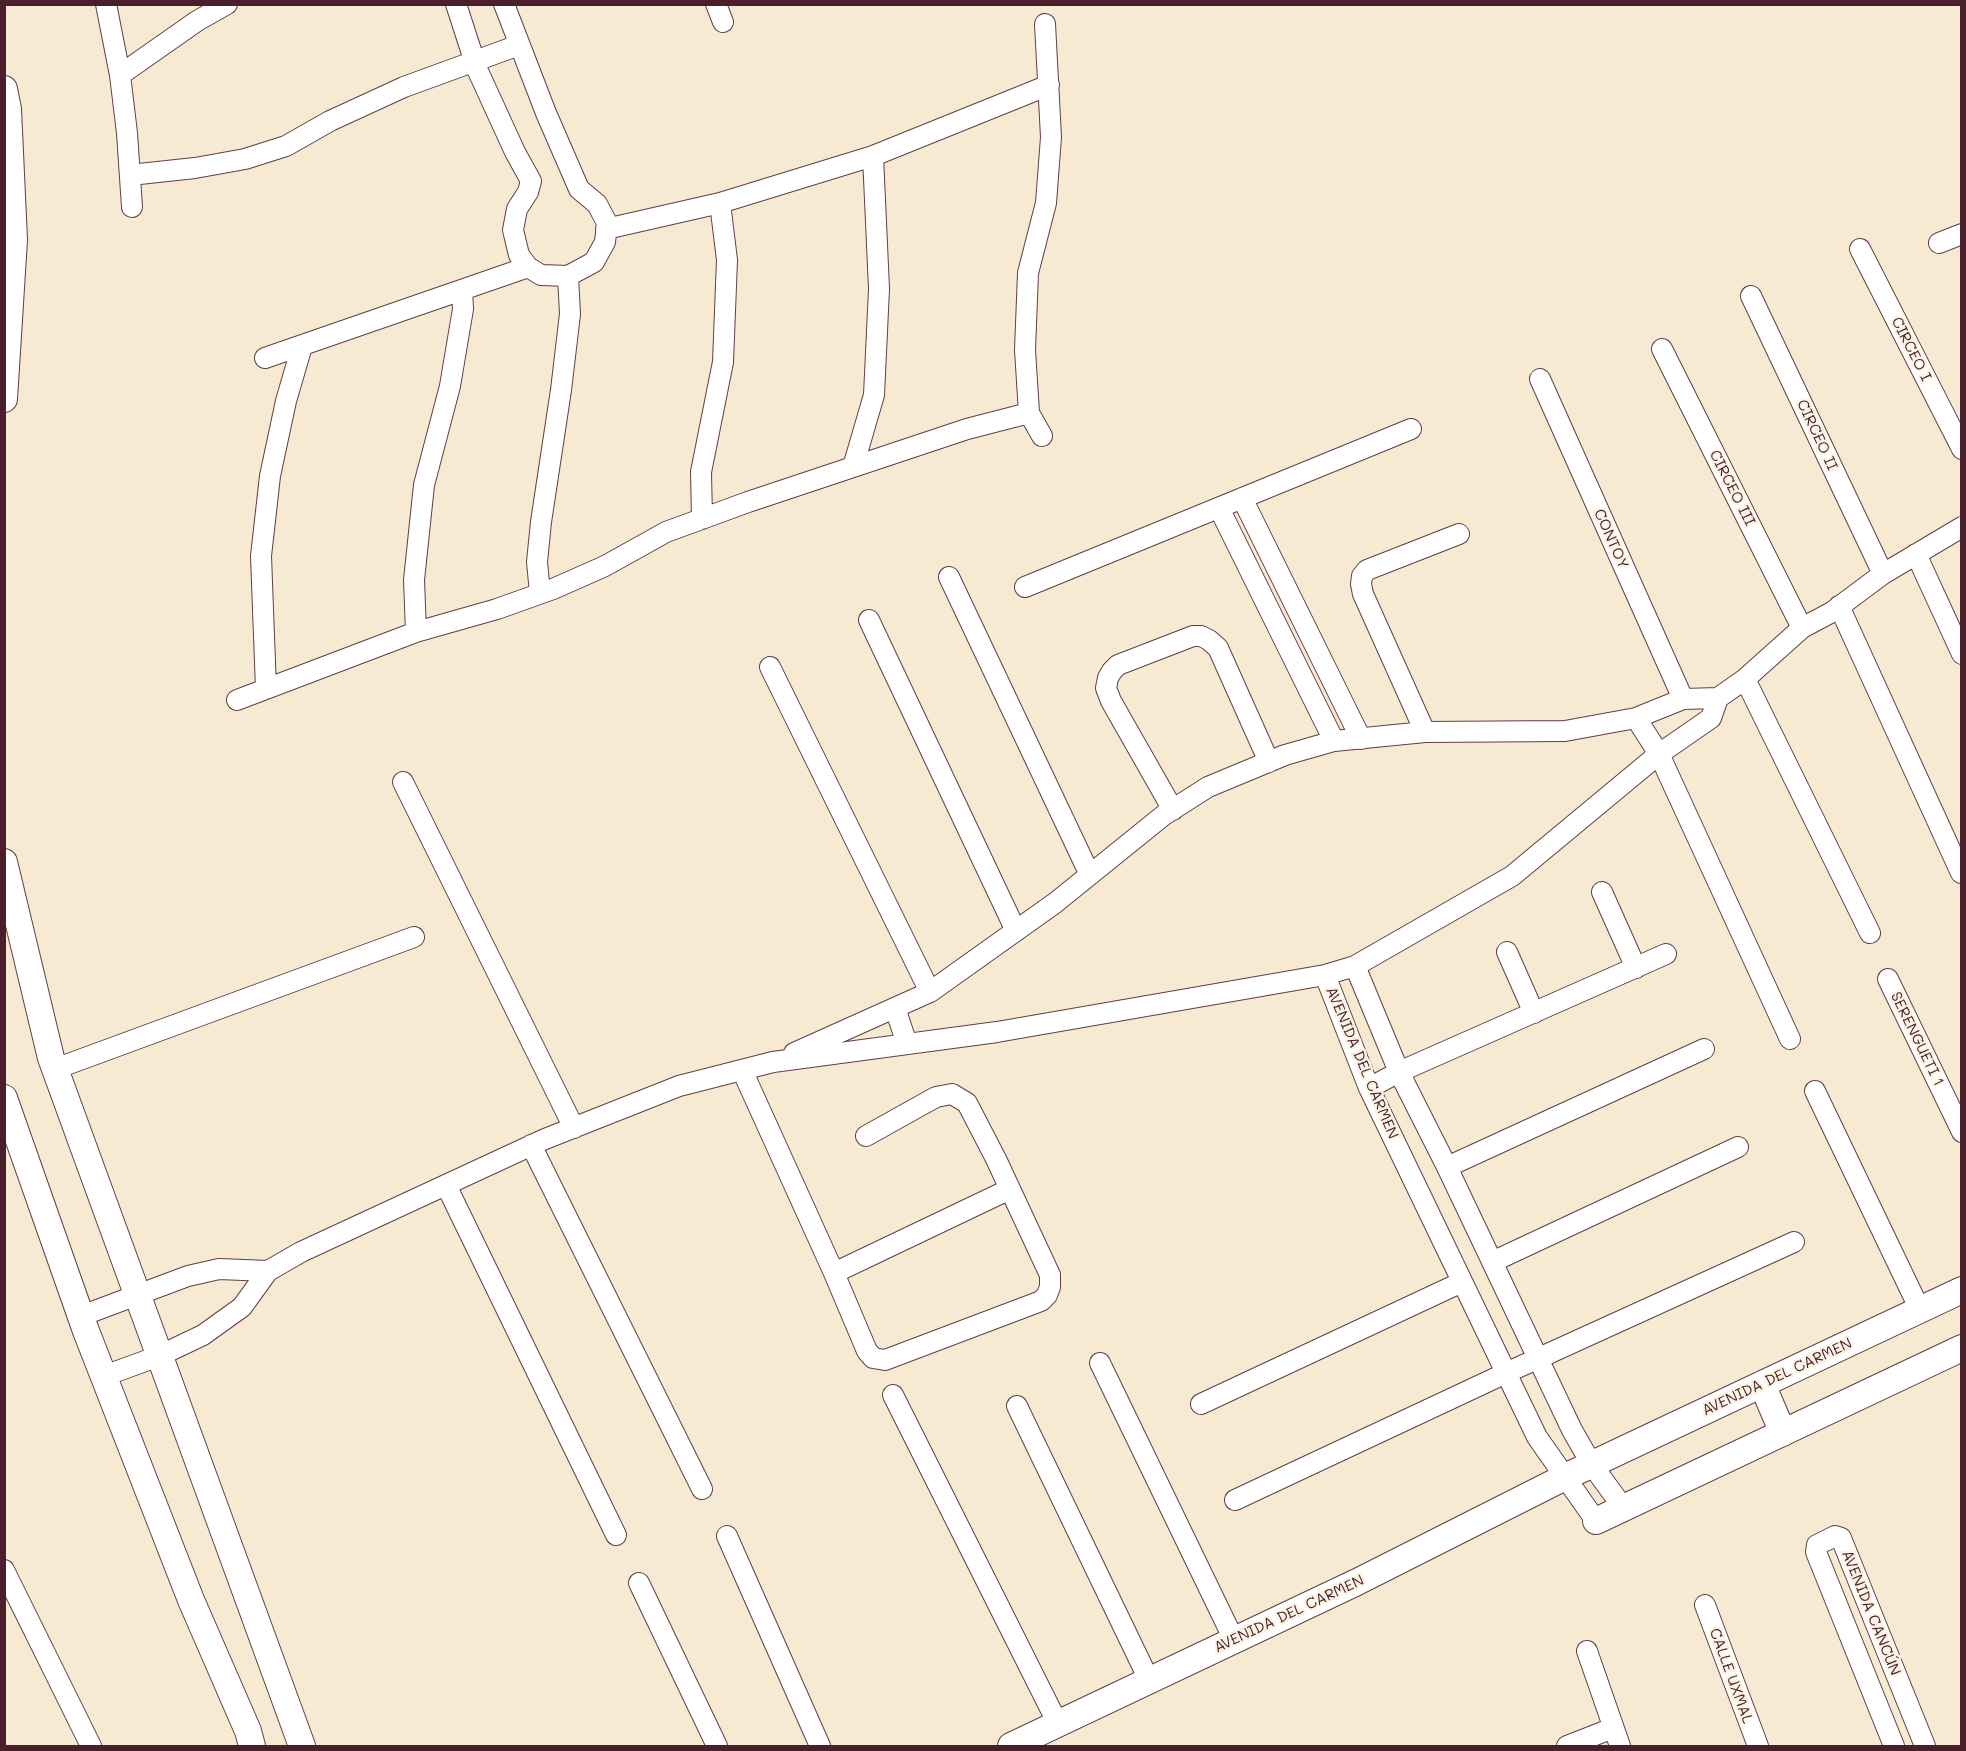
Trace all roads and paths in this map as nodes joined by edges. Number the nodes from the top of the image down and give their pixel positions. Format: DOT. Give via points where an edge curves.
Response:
graph roads {
  1 [pos="106,4"];
  2 [pos="227,4"];
  3 [pos="456,4"];
  4 [pos="504,4"];
  5 [pos="1045,24"];
  6 [pos="519,45"];
  7 [pos="475,61"];
  8 [pos="120,75"];
  9 [pos="1048,85"];
  10 [pos="4,89"];
  11 [pos="873,156"];
  12 [pos="130,175"];
  13 [pos="720,203"];
  14 [pos="132,207"];
  15 [pos="606,229"];
  16 [pos="1962,234"];
  17 [pos="1939,243"];
  18 [pos="1860,249"];
  19 [pos="528,267"];
  20 [pos="568,276"];
  21 [pos="462,290"];
  22 [pos="1751,296"];
  23 [pos="302,346"];
  24 [pos="1662,349"];
  25 [pos="265,358"];
  26 [pos="1540,379"];
  27 [pos="4,399"];
  28 [pos="1029,413"];
  29 [pos="1411,429"];
  30 [pos="1042,436"];
  31 [pos="1962,449"];
  32 [pos="853,467"];
  33 [pos="1242,498"];
  34 [pos="1219,508"];
  35 [pos="702,519"];
  36 [pos="1962,527"];
  37 [pos="1460,534"];
  38 [pos="1916,554"];
  39 [pos="1883,574"];
  40 [pos="949,577"];
  41 [pos="1025,587"];
  42 [pos="540,593"];
  43 [pos="1839,606"];
  44 [pos="869,620"];
  45 [pos="1802,628"];
  46 [pos="417,632"];
  47 [pos="1962,654"];
  48 [pos="770,667"];
  49 [pos="1745,680"];
  50 [pos="266,689"];
  51 [pos="1718,698"];
  52 [pos="1683,699"];
  53 [pos="237,700"];
  54 [pos="1635,718"];
  55 [pos="1425,732"];
  56 [pos="1361,739"];
  57 [pos="1334,741"];
  58 [pos="1659,754"];
  59 [pos="1269,762"];
  60 [pos="403,782"];
  61 [pos="1173,810"];
  62 [pos="4,862"];
  63 [pos="1961,873"];
  64 [pos="1090,875"];
  65 [pos="1602,892"];
  66 [pos="1016,931"];
  67 [pos="1870,933"];
  68 [pos="414,937"];
  69 [pos="1507,952"];
  70 [pos="1666,954"];
  71 [pos="1355,966"];
  72 [pos="1636,968"];
  73 [pos="1325,975"];
  74 [pos="1888,979"];
  75 [pos="930,992"];
  76 [pos="895,1008"];
  77 [pos="1534,1013"];
  78 [pos="1790,1039"];
  79 [pos="907,1044"];
  80 [pos="1704,1049"];
  81 [pos="773,1062"];
  82 [pos="55,1069"];
  83 [pos="742,1070"];
  84 [pos="1399,1072"];
  85 [pos="1369,1088"];
  86 [pos="1815,1091"];
  87 [pos="4,1098"];
  88 [pos="574,1128"];
  89 [pos="1962,1132"];
  90 [pos="866,1136"];
  91 [pos="531,1145"];
  92 [pos="1738,1147"];
  93 [pos="1447,1167"];
  94 [pos="446,1185"];
  95 [pos="1010,1189"];
  96 [pos="1794,1242"];
  97 [pos="1492,1262"];
  98 [pos="268,1271"];
  99 [pos="834,1273"];
  100 [pos="1462,1282"];
  101 [pos="1962,1290"];
  102 [pos="136,1296"];
  103 [pos="1920,1310"];
  104 [pos="81,1316"];
  105 [pos="1962,1348"];
  106 [pos="159,1356"];
  107 [pos="1538,1359"];
  108 [pos="1100,1363"];
  109 [pos="1506,1373"];
  110 [pos="104,1376"];
  111 [pos="1762,1384"];
  112 [pos="893,1395"];
  113 [pos="1201,1404"];
  114 [pos="1017,1406"];
  115 [pos="1783,1433"];
  116 [pos="1592,1465"];
  117 [pos="1565,1477"];
  118 [pos="702,1489"];
  119 [pos="1235,1500"];
  120 [pos="1622,1506"];
  121 [pos="1596,1521"];
  122 [pos="616,1535"];
  123 [pos="727,1536"];
  124 [pos="4,1570"];
  125 [pos="639,1583"];
  126 [pos="1705,1605"];
  127 [pos="1234,1640"];
  128 [pos="1587,1652"];
  129 [pos="1149,1680"];
  130 [pos="1058,1724"];
  131 [pos="1616,1737"];
  132 [pos="91,1746"];
  133 [pos="252,1746"];
  134 [pos="302,1746"];
  135 [pos="717,1746"];
  136 [pos="820,1746"];
  137 [pos="1011,1746"];
  138 [pos="1567,1746"];
  139 [pos="1758,1746"];
  140 [pos="1894,1746"];
  141 [pos="1925,1746"];
  1 -- 8 [label="street"];
  2 -- 8 [label="street"];
  3 -- 7 [label="street"];
  4 -- 6 [label="street"];
  5 -- 9 [label="street"];
  6 -- 7 [label="street"];
  6 -- 15 [label="street" via="579,189 597,204"];
  7 -- 12 [label="street" via="404,87 286,146 245,159"];
  7 -- 19 [label="street" via="531,181 517,209 513,230 519,255"];
  8 -- 12 [label="street"];
  9 -- 11 [label="street"];
  9 -- 28 [label="street" via="1051,137 1046,203 1028,273 1025,350"];
  10 -- 27 [label="main road" via="14,240"];
  11 -- 13 [label="street"];
  11 -- 32 [label="street" via="879,289 874,395"];
  12 -- 14 [label="street"];
  13 -- 15 [label="street"];
  13 -- 35 [label="street" via="727,260 723,362 701,472"];
  15 -- 20 [label="street" via="605,242 594,262"];
  16 -- 17 [label="street"];
  18 -- 31 [label="street, CIRCEO I"];
  19 -- 20 [label="street" via="541,275"];
  19 -- 21 [label="street"];
  20 -- 42 [label="street" via="570,314 537,562"];
  21 -- 23 [label="street"];
  21 -- 46 [label="street" via="463,309 450,386 424,485 414,580"];
  22 -- 39 [label="street, CIRCEO II"];
  23 -- 25 [label="street"];
  23 -- 50 [label="street" via="270,476 261,556"];
  24 -- 45 [label="street, CIRCEO III"];
  26 -- 52 [label="street, CONTOY"];
  28 -- 30 [label="street"];
  28 -- 32 [label="street"];
  29 -- 33 [label="street"];
  32 -- 35 [label="street"];
  33 -- 34 [label="street"];
  33 -- 56 [label="street"];
  34 -- 41 [label="street"];
  34 -- 57 [label="street"];
  35 -- 42 [label="street" via="666,532 605,566"];
  36 -- 38 [label="street"];
  37 -- 55 [label="street" via="1367,570 1362,576 1363,594"];
  38 -- 39 [label="street"];
  38 -- 47 [label="street"];
  39 -- 43 [label="street"];
  40 -- 64 [label="street"];
  42 -- 46 [label="street"];
  43 -- 45 [label="street"];
  43 -- 63 [label="street"];
  44 -- 66 [label="street"];
  45 -- 49 [label="street"];
  46 -- 50 [label="street"];
  48 -- 75 [label="street"];
  49 -- 51 [label="street"];
  49 -- 67 [label="street"];
  50 -- 53 [label="street"];
  51 -- 52 [label="street"];
  51 -- 58 [label="street" via="1711,718"];
  52 -- 54 [label="street"];
  54 -- 55 [label="street" via="1565,731"];
  54 -- 58 [label="street"];
  55 -- 56 [label="street"];
  56 -- 57 [label="street"];
  57 -- 59 [label="street"];
  58 -- 71 [label="street" via="1512,876"];
  58 -- 78 [label="street"];
  59 -- 61 [label="street" via="1208,787"];
  59 -- 61 [label="street" via="1218,648 1209,640 1193,636 1118,665 1106,688"];
  60 -- 88 [label="street"];
  61 -- 64 [label="street"];
  62 -- 82 [label="main road"];
  64 -- 66 [label="street"];
  65 -- 72 [label="street"];
  66 -- 75 [label="street"];
  68 -- 82 [label="street"];
  69 -- 77 [label="street"];
  70 -- 72 [label="street"];
  71 -- 73 [label="street, AVENIDA DEL CARMEN"];
  71 -- 84 [label="street, AVENIDA DEL CARMEN"];
  72 -- 77 [label="street"];
  73 -- 79 [label="street"];
  73 -- 85 [label="street, AVENIDA DEL CARMEN"];
  74 -- 89 [label="street, SERENGUETI 1"];
  75 -- 76 [label="street"];
  76 -- 79 [label="street"];
  76 -- 81 [label="street"];
  77 -- 84 [label="street"];
  79 -- 81 [label="street"];
  80 -- 93 [label="street"];
  81 -- 83 [label="street"];
  82 -- 102 [label="main road"];
  83 -- 88 [label="street" via="679,1086"];
  83 -- 99 [label="street"];
  84 -- 85 [label="street"];
  84 -- 93 [label="street, AVENIDA DEL CARMEN"];
  85 -- 100 [label="street, AVENIDA DEL CARMEN"];
  86 -- 103 [label="street"];
  87 -- 104 [label="main road"];
  88 -- 91 [label="street"];
  90 -- 95 [label="street" via="936,1097 958,1096 967,1103"];
  91 -- 94 [label="street"];
  91 -- 118 [label="street"];
  92 -- 97 [label="street"];
  93 -- 97 [label="street, AVENIDA DEL CARMEN"];
  94 -- 98 [label="street"];
  94 -- 122 [label="street"];
  95 -- 99 [label="street"];
  95 -- 99 [label="street" via="1050,1275 1049,1291 1041,1300 893,1357 878,1359 867,1351"];
  96 -- 107 [label="street"];
  97 -- 107 [label="street, AVENIDA DEL CARMEN"];
  98 -- 102 [label="street" via="219,1269"];
  98 -- 106 [label="street" via="242,1307 203,1335"];
  100 -- 109 [label="street, AVENIDA DEL CARMEN"];
  100 -- 113 [label="street"];
  101 -- 103 [label="main road, AVENIDA DEL CARMEN"];
  102 -- 104 [label="street"];
  102 -- 106 [label="main road"];
  103 -- 111 [label="main road, AVENIDA DEL CARMEN"];
  104 -- 110 [label="main road"];
  105 -- 115 [label="main road, AVENIDA DEL CARMEN"];
  106 -- 110 [label="street"];
  106 -- 134 [label="main road"];
  107 -- 109 [label="street"];
  107 -- 116 [label="street, AVENIDA DEL CARMEN"];
  108 -- 127 [label="street"];
  109 -- 117 [label="street, AVENIDA DEL CARMEN" via="1536,1437"];
  109 -- 119 [label="street"];
  110 -- 133 [label="main road"];
  111 -- 115 [label="main road"];
  111 -- 116 [label="main road, AVENIDA DEL CARMEN"];
  112 -- 130 [label="street"];
  114 -- 129 [label="street"];
  115 -- 120 [label="main road, AVENIDA DEL CARMEN"];
  116 -- 117 [label="main road, AVENIDA DEL CARMEN"];
  116 -- 120 [label="street, AVENIDA DEL CARMEN"];
  117 -- 121 [label="street, AVENIDA DEL CARMEN"];
  117 -- 127 [label="main road, AVENIDA DEL CARMEN"];
  120 -- 121 [label="main road, AVENIDA DEL CARMEN"];
  123 -- 136 [label="street"];
  124 -- 132 [label="street"];
  125 -- 135 [label="street"];
  126 -- 139 [label="street, CALLE UXMAL"];
  127 -- 129 [label="main road, AVENIDA DEL CARMEN"];
  128 -- 131 [label="street"];
  129 -- 130 [label="main road, AVENIDA DEL CARMEN"];
  130 -- 137 [label="main road, AVENIDA DEL CARMEN"];
  131 -- 138 [label="street"];
  140 -- 141 [label="street, AVENIDA CANCÚN" via="1816,1552 1817,1545 1835,1536 1841,1538"];
}
